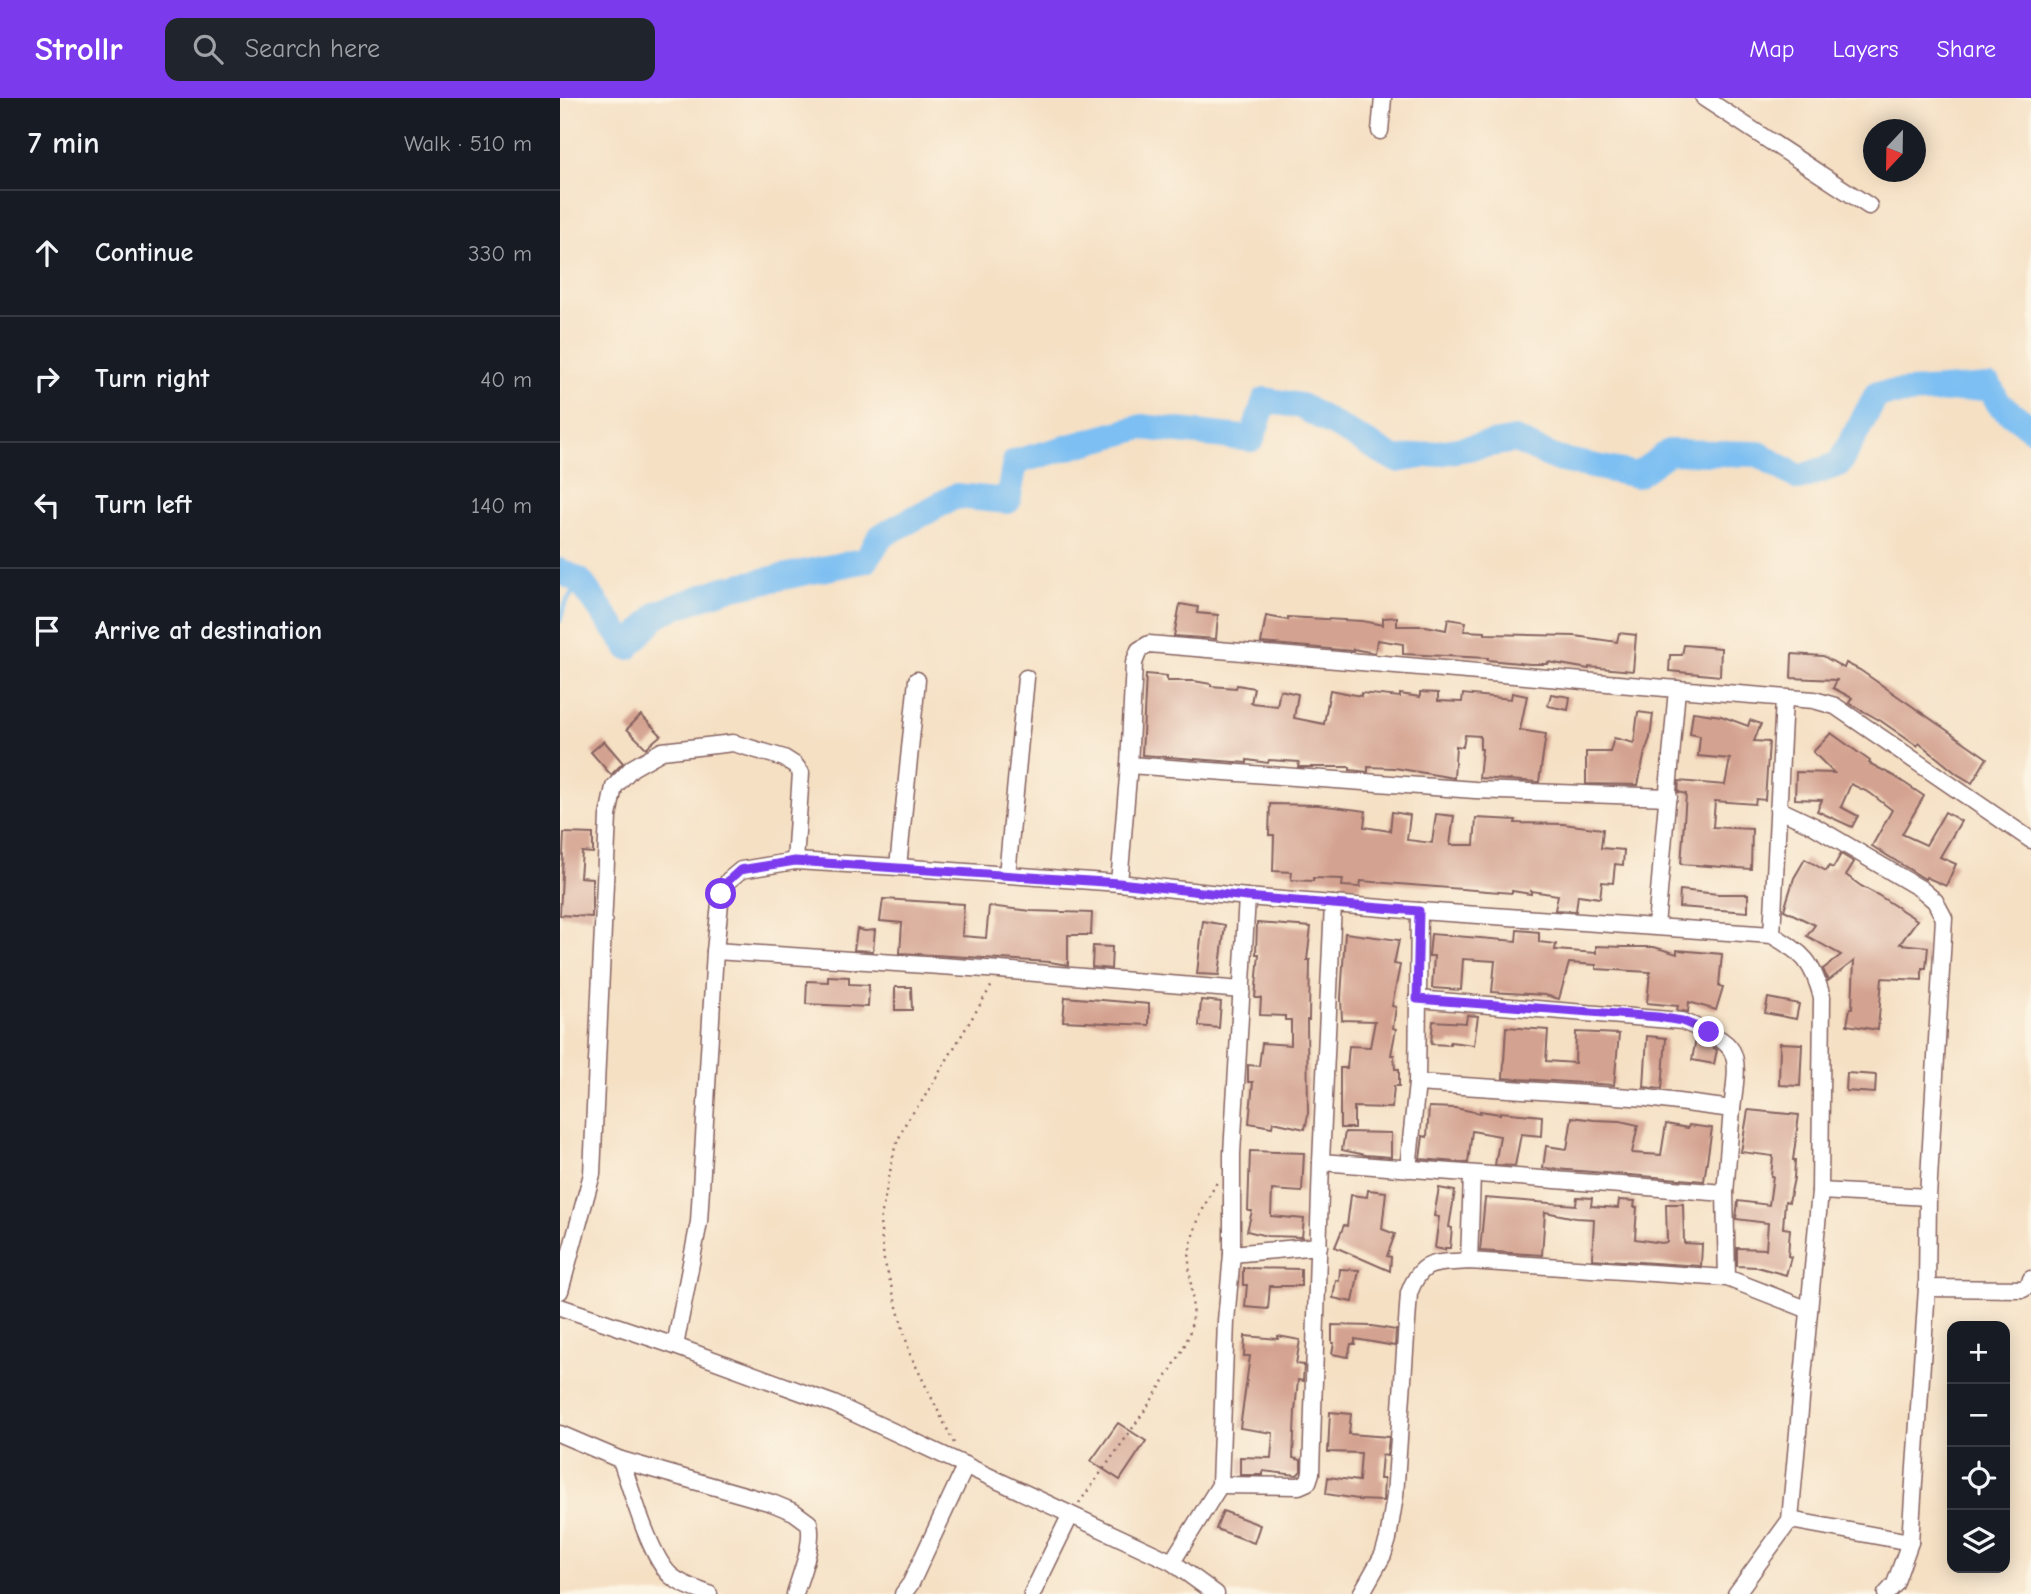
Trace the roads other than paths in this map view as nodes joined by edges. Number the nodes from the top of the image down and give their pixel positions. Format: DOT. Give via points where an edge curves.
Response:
graph roads {
  1 [pos="1383,98"];
  2 [pos="1704,98"];
  3 [pos="1380,131"];
  4 [pos="1869,206"];
  5 [pos="1026,678"];
  6 [pos="917,680"];
  7 [pos="1676,690"];
  8 [pos="1784,699"];
  9 [pos="1129,765"];
  10 [pos="1669,797"];
  11 [pos="1778,809"];
  12 [pos="2031,840"];
  13 [pos="795,861"];
  14 [pos="898,867"];
  15 [pos="1007,875"];
  16 [pos="1119,883"];
  17 [pos="1247,897"];
  18 [pos="1332,904"];
  19 [pos="1419,911"];
  20 [pos="1656,926"];
  21 [pos="1772,935"];
  22 [pos="715,951"];
  23 [pos="1242,990"];
  24 [pos="1417,999"];
  25 [pos="1417,1083"];
  26 [pos="1732,1109"];
  27 [pos="1321,1163"];
  28 [pos="1408,1169"];
  29 [pos="1472,1175"];
  30 [pos="1820,1191"];
  31 [pos="1725,1193"];
  32 [pos="1928,1197"];
  33 [pos="1319,1246"];
  34 [pos="1232,1254"];
  35 [pos="1469,1261"];
  36 [pos="1727,1278"];
  37 [pos="2031,1279"];
  38 [pos="1927,1288"];
  39 [pos="560,1291"];
  40 [pos="560,1307"];
  41 [pos="1809,1310"];
  42 [pos="675,1346"];
  43 [pos="560,1434"];
  44 [pos="621,1460"];
  45 [pos="966,1465"];
  46 [pos="1220,1485"];
  47 [pos="1070,1516"];
  48 [pos="1790,1520"];
  49 [pos="1910,1542"];
  50 [pos="1172,1562"];
  51 [pos="709,1594"];
  52 [pos="795,1594"];
  53 [pos="903,1594"];
  54 [pos="1032,1594"];
  55 [pos="1216,1594"];
  56 [pos="1361,1594"];
  57 [pos="1736,1594"];
  58 [pos="1886,1594"];
  1 -- 3 [label="street"];
  2 -- 4 [label="street"];
  5 -- 15 [label="street"];
  6 -- 14 [label="street"];
  7 -- 8 [label="street"];
  7 -- 9 [label="street" via="1149,645 1139,649 1134,663"];
  7 -- 10 [label="street"];
  8 -- 11 [label="street"];
  8 -- 12 [label="street" via="1835,706"];
  9 -- 10 [label="street" via="1475,790"];
  9 -- 16 [label="street"];
  10 -- 20 [label="street"];
  11 -- 21 [label="street"];
  11 -- 32 [label="street" via="1921,890 1935,901 1944,918"];
  13 -- 14 [label="street"];
  13 -- 22 [label="street" via="740,870 729,880 721,894"];
  13 -- 39 [label="street" via="801,773 784,758 733,743 662,751 632,768 614,787 608,816 592,1174"];
  14 -- 15 [label="street"];
  15 -- 16 [label="street"];
  16 -- 17 [label="street"];
  17 -- 18 [label="street"];
  17 -- 23 [label="street"];
  18 -- 19 [label="street"];
  18 -- 27 [label="street"];
  19 -- 20 [label="street"];
  19 -- 24 [label="street"];
  20 -- 21 [label="street"];
  21 -- 30 [label="street" via="1803,955 1822,997"];
  22 -- 23 [label="street"];
  22 -- 42 [label="street" via="699,1222"];
  23 -- 34 [label="street" via="1232,1154"];
  24 -- 25 [label="street"];
  24 -- 26 [label="street" via="1682,1021 1727,1043 1734,1054"];
  25 -- 26 [label="street" via="1647,1098"];
  25 -- 28 [label="street"];
  26 -- 31 [label="street"];
  27 -- 28 [label="street"];
  27 -- 33 [label="street"];
  28 -- 29 [label="street"];
  29 -- 31 [label="street"];
  29 -- 35 [label="street"];
  30 -- 32 [label="street"];
  30 -- 41 [label="street"];
  31 -- 36 [label="street"];
  32 -- 38 [label="street"];
  33 -- 34 [label="street"];
  33 -- 46 [label="street" via="1308,1482 1299,1486"];
  34 -- 46 [label="street"];
  35 -- 36 [label="street"];
  35 -- 56 [label="street" via="1423,1268 1409,1293 1391,1518 1383,1555"];
  36 -- 41 [label="street"];
  37 -- 38 [label="street" via="2023,1289"];
  38 -- 49 [label="street"];
  40 -- 42 [label="street"];
  41 -- 48 [label="street"];
  42 -- 45 [label="street" via="834,1404"];
  43 -- 44 [label="street"];
  44 -- 51 [label="street" via="656,1553 669,1574"];
  44 -- 52 [label="street" via="772,1503 809,1523 809,1546"];
  45 -- 47 [label="street"];
  45 -- 53 [label="street"];
  46 -- 50 [label="street"];
  47 -- 50 [label="street"];
  47 -- 54 [label="street"];
  48 -- 49 [label="street"];
  48 -- 57 [label="street"];
  49 -- 58 [label="street" via="1898,1577"];
  50 -- 55 [label="street"];
}
